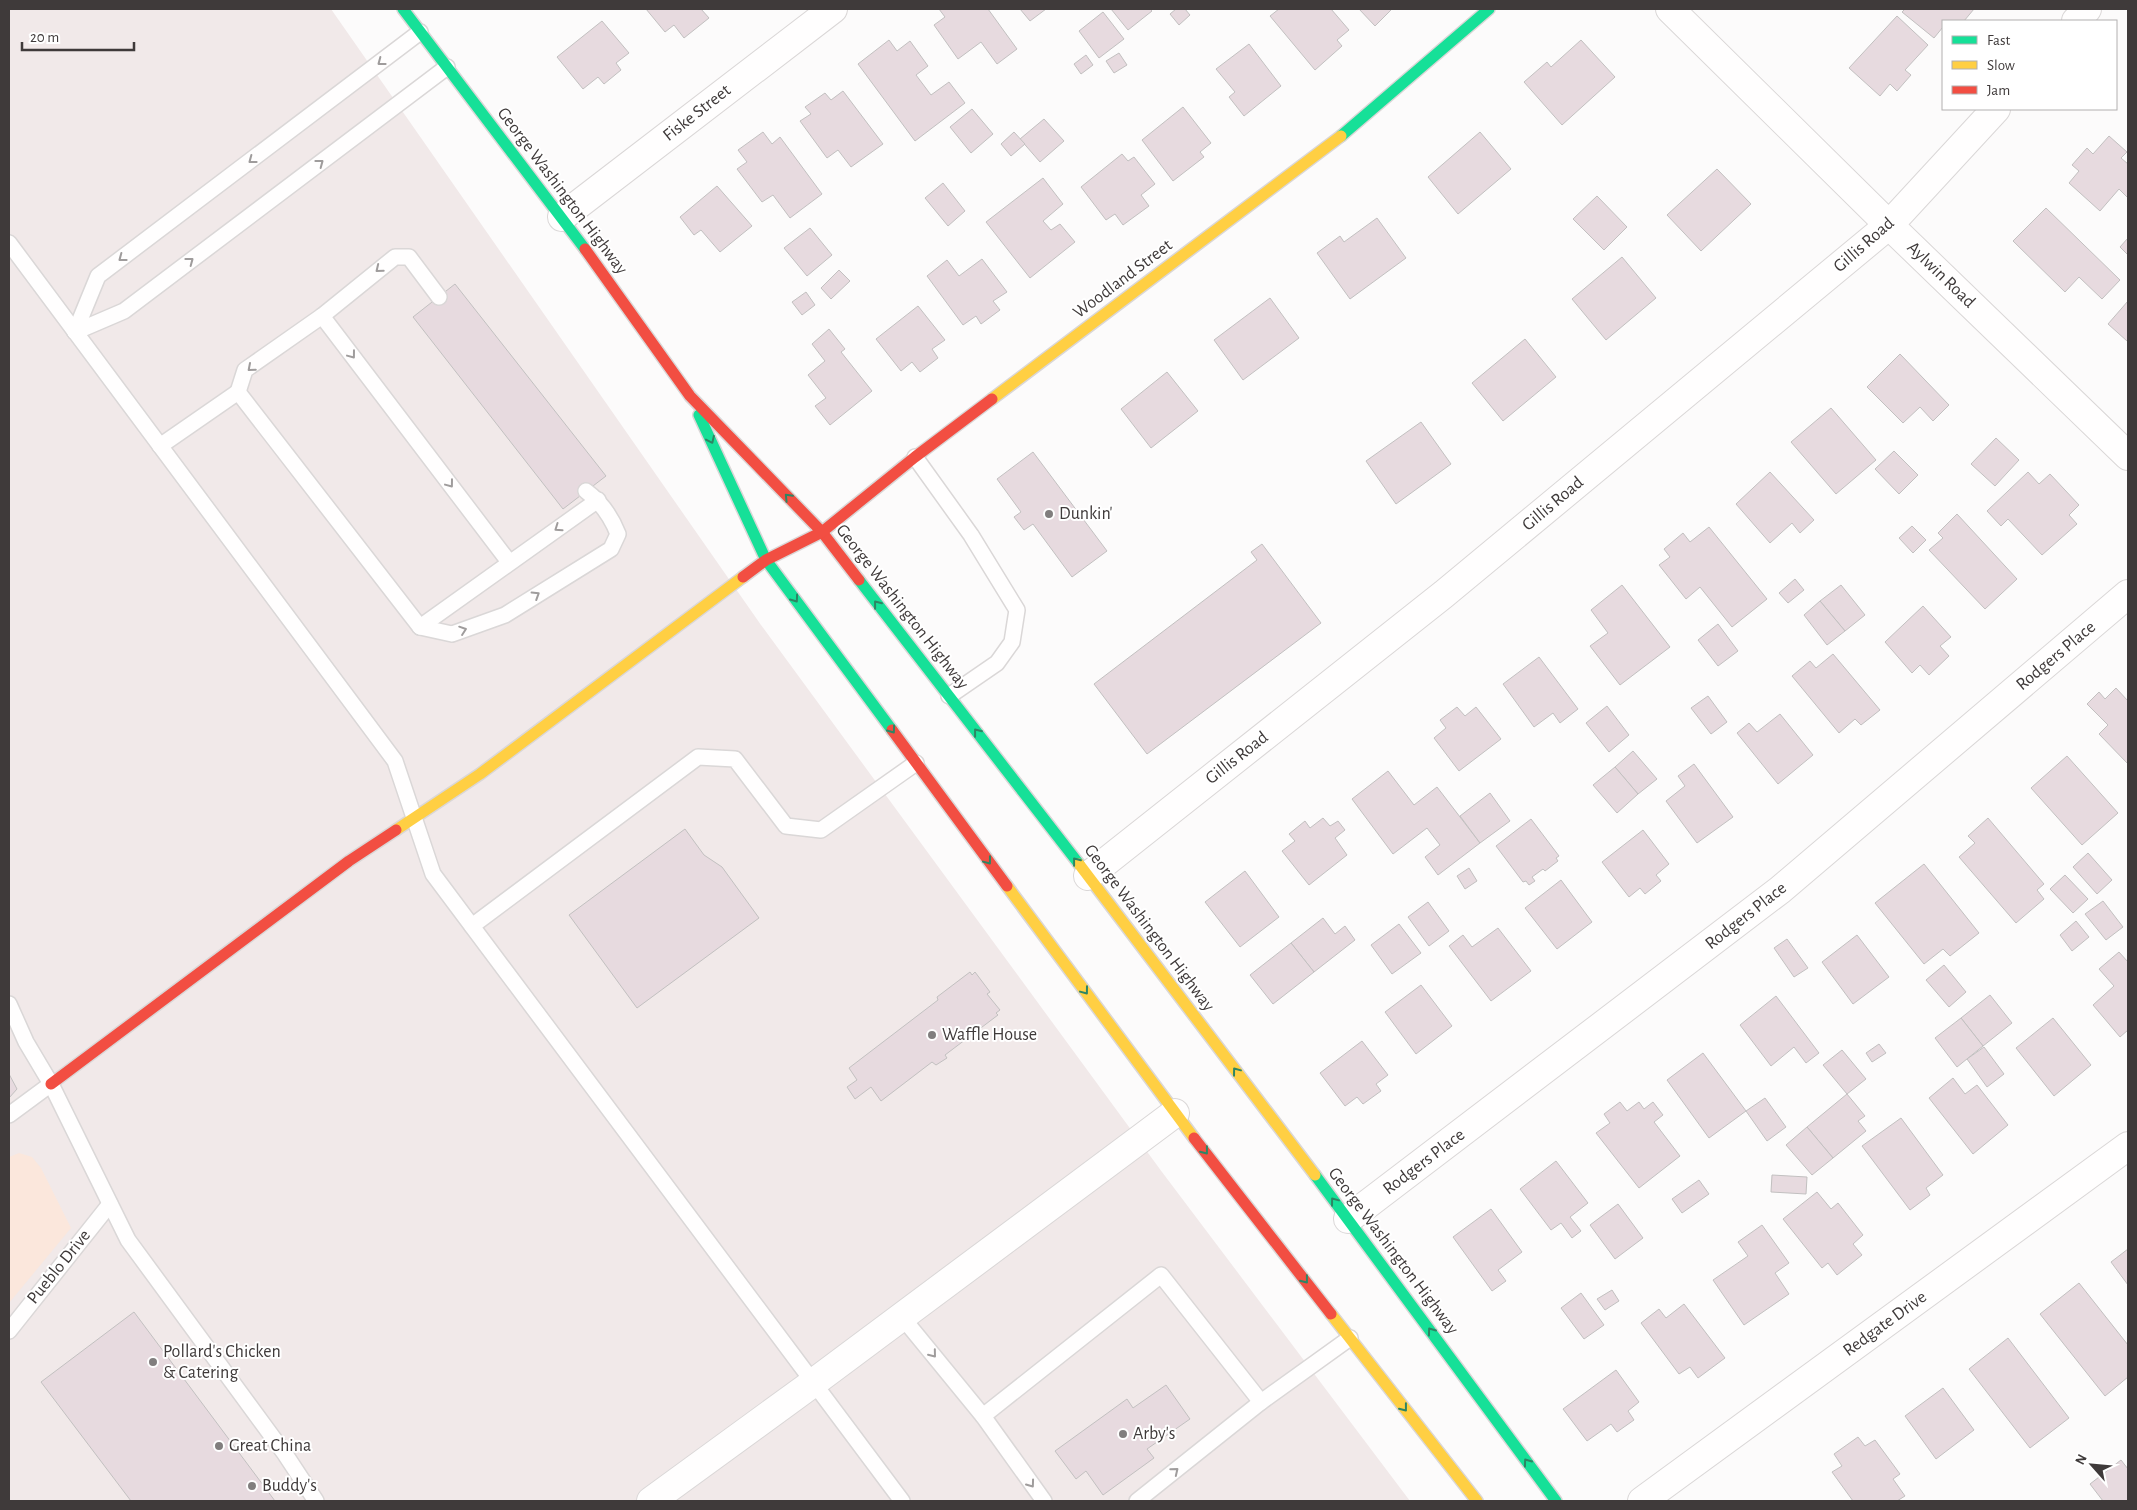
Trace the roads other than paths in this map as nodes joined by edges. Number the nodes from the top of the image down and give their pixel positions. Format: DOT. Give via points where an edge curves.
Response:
graph roads {
  1 [pos="403,9"];
  2 [pos="833,9"];
  3 [pos="1488,9"];
  4 [pos="1670,9"];
  5 [pos="2088,9"];
  6 [pos="2077,20"];
  7 [pos="420,32"];
  8 [pos="447,67"];
  9 [pos="1995,110"];
  10 [pos="562,217"];
  11 [pos="1889,225"];
  12 [pos="9,243"];
  13 [pos="439,297"];
  14 [pos="322,316"];
  15 [pos="75,332"];
  16 [pos="238,392"];
  17 [pos="690,396"];
  18 [pos="160,446"];
  19 [pos="2128,456"];
  20 [pos="915,457"];
  21 [pos="822,532"];
  22 [pos="766,560"];
  23 [pos="509,562"];
  24 [pos="2128,594"];
  25 [pos="420,626"];
  26 [pos="949,696"];
  27 [pos="916,764"];
  28 [pos="414,818"];
  29 [pos="1088,876"];
  30 [pos="472,926"];
  31 [pos="9,1004"];
  32 [pos="51,1084"];
  33 [pos="1175,1113"];
  34 [pos="9,1115"];
  35 [pos="2128,1146"];
  36 [pos="110,1204"];
  37 [pos="1348,1219"];
  38 [pos="902,1317"];
  39 [pos="9,1331"];
  40 [pos="1350,1338"];
  41 [pos="813,1383"];
  42 [pos="1261,1402"];
  43 [pos="982,1416"];
  44 [pos="316,1501"];
  45 [pos="651,1501"];
  46 [pos="902,1501"];
  47 [pos="1044,1501"];
  48 [pos="1137,1501"];
  49 [pos="1477,1501"];
  50 [pos="1556,1501"];
  51 [pos="1642,1501"];
  1 -- 7 [label="main road, George Washington Highway"];
  2 -- 10 [label="street, Fiske Street"];
  3 -- 20 [label="main road, Woodland Street" via="1359,123"];
  4 -- 11 [label="street, Aylwin Road"];
  5 -- 6 [label="street"];
  7 -- 8 [label="main road, George Washington Highway"];
  7 -- 15 [label="lane, one-way" via="98,276"];
  8 -- 10 [label="main road, George Washington Highway"];
  15 -- 8 [label="lane, one-way" via="124,311"];
  9 -- 11 [label="street, Gillis Road"];
  10 -- 17 [label="main road, George Washington Highway"];
  11 -- 19 [label="street, Aylwin Road"];
  11 -- 29 [label="street, Gillis Road" via="1444,594"];
  12 -- 15 [label="lane"];
  13 -- 14 [label="lane, one-way" via="409,257 394,257"];
  14 -- 16 [label="lane, one-way" via="245,370"];
  14 -- 23 [label="lane, one-way"];
  15 -- 18 [label="lane"];
  16 -- 18 [label="lane"];
  16 -- 25 [label="lane"];
  21 -- 17 [label="main road, George Washington Highway, one-way"];
  17 -- 22 [label="main road, George Washington Highway, one-way"];
  18 -- 28 [label="lane" via="395,761"];
  20 -- 21 [label="main road, Woodland Street"];
  20 -- 26 [label="lane" via="971,535 1017,610 1012,642 997,663"];
  21 -- 22 [label="main road, Woodland Street"];
  26 -- 21 [label="main road, George Washington Highway, one-way"];
  22 -- 27 [label="main road, George Washington Highway, one-way"];
  22 -- 28 [label="main road, Woodland Street" via="480,774"];
  23 -- 25 [label="lane"];
  25 -- 23 [label="lane, one-way" via="452,634 505,615 611,549 618,534 613,521 592,496"];
  24 -- 37 [label="street, Rodgers Place" via="1780,890"];
  29 -- 26 [label="main road, George Washington Highway, one-way"];
  27 -- 30 [label="lane" via="821,830 786,826 734,759 698,757"];
  27 -- 33 [label="main road, George Washington Highway, one-way"];
  28 -- 30 [label="lane" via="434,874"];
  28 -- 32 [label="main road, Woodland Street" via="349,861"];
  37 -- 29 [label="main road, George Washington Highway, one-way"];
  30 -- 41 [label="lane"];
  31 -- 32 [label="lane" via="26,1042"];
  32 -- 34 [label="lane"];
  32 -- 36 [label="lane"];
  33 -- 38 [label="street"];
  33 -- 40 [label="main road, George Washington Highway, one-way"];
  35 -- 51 [label="street, Redgate Drive"];
  36 -- 39 [label="lane, Pueblo Drive"];
  36 -- 44 [label="lane" via="128,1240"];
  50 -- 37 [label="main road, George Washington Highway, one-way"];
  38 -- 41 [label="street"];
  38 -- 43 [label="lane, one-way"];
  40 -- 42 [label="lane"];
  40 -- 49 [label="main road, George Washington Highway, one-way"];
  41 -- 45 [label="street"];
  41 -- 46 [label="lane"];
  42 -- 43 [label="lane" via="1161,1275"];
  48 -- 42 [label="lane, one-way"];
  43 -- 47 [label="lane, one-way"];
}
